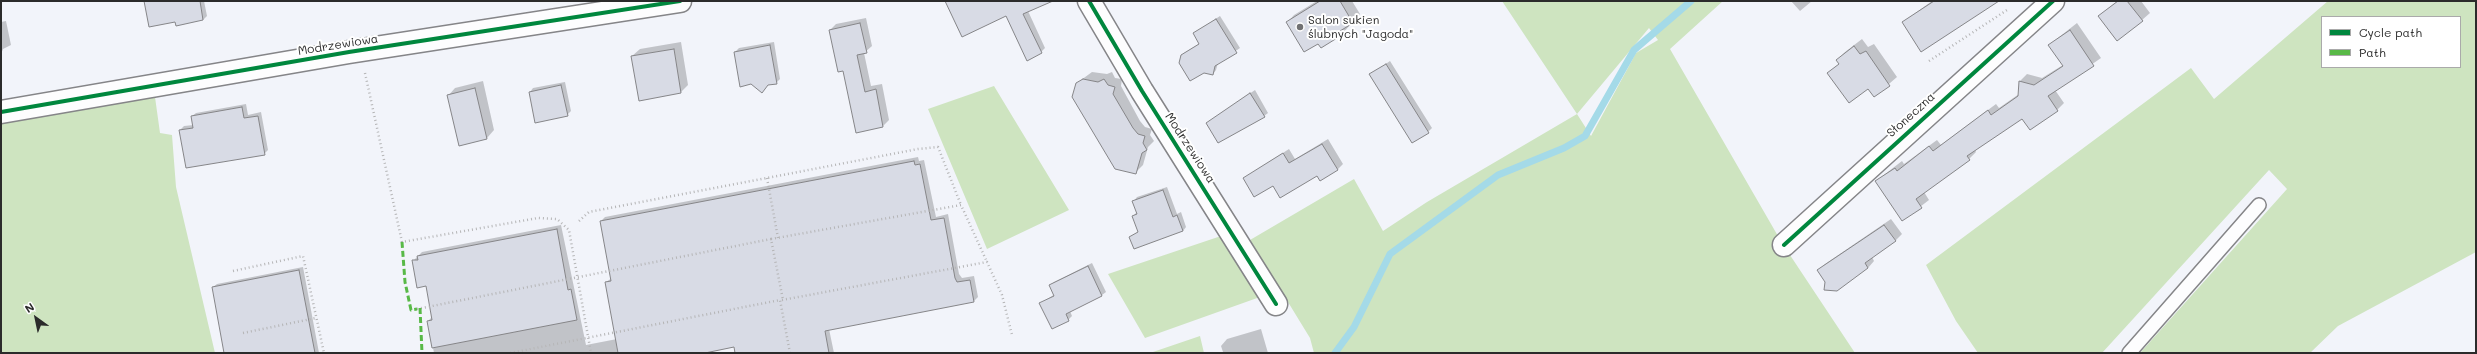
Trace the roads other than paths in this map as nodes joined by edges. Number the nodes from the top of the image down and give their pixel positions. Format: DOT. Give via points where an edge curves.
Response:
graph roads {
  1 [pos="680,1"];
  2 [pos="1089,1"];
  3 [pos="2053,1"];
  4 [pos="1,112"];
  5 [pos="2259,205"];
  6 [pos="1784,245"];
  7 [pos="1276,304"];
  8 [pos="2129,353"];
  1 -- 4 [label="street, Modrzewiowa" via="361,51"];
  2 -- 7 [label="street, Modrzewiowa" via="1142,91"];
  3 -- 6 [label="street, Słoneczna"];
  5 -- 8 [label="lane"];
}
